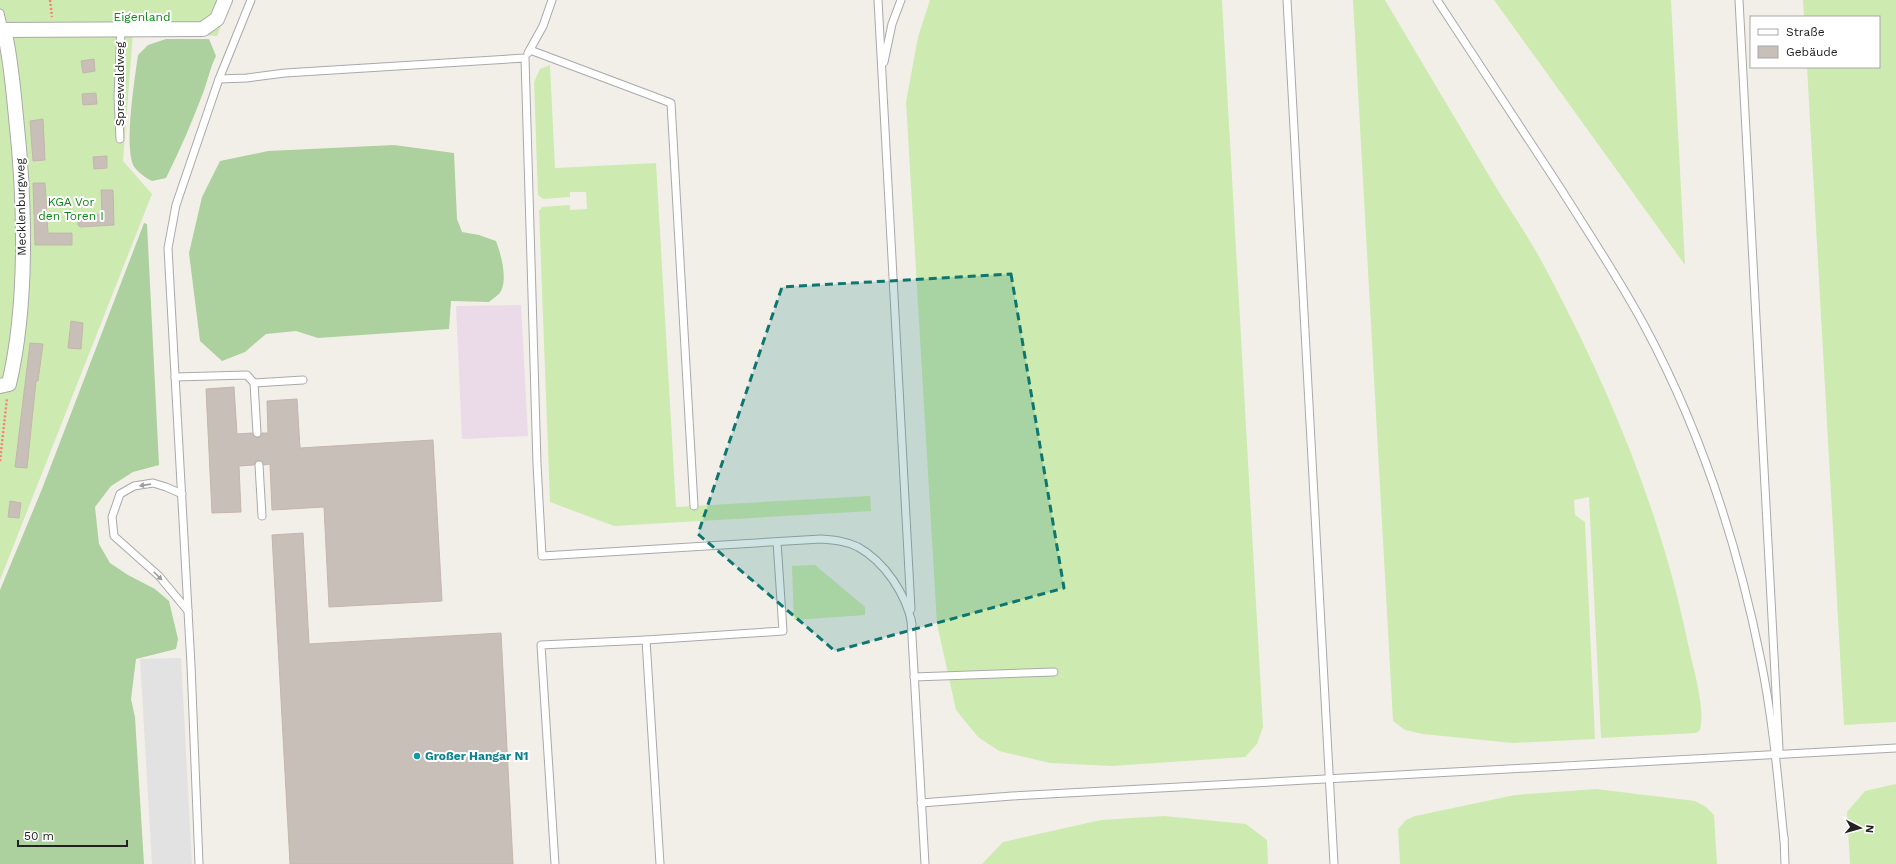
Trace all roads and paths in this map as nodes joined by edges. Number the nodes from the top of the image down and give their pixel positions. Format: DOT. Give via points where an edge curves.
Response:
graph roads {
  1 [pos="251,0"];
  2 [pos="552,0"];
  3 [pos="878,0"];
  4 [pos="901,0"];
  5 [pos="1287,0"];
  6 [pos="1437,0"];
  7 [pos="1739,0"];
  8 [pos="223,3"];
  9 [pos="0,13"];
  10 [pos="121,29"];
  11 [pos="2,30"];
  12 [pos="530,50"];
  13 [pos="525,58"];
  14 [pos="219,79"];
  15 [pos="882,84"];
  16 [pos="120,139"];
  17 [pos="175,377"];
  18 [pos="303,380"];
  19 [pos="254,383"];
  20 [pos="4,385"];
  21 [pos="257,433"];
  22 [pos="0,461"];
  23 [pos="259,465"];
  24 [pos="182,494"];
  25 [pos="694,506"];
  26 [pos="262,516"];
  27 [pos="777,542"];
  28 [pos="188,612"];
  29 [pos="912,624"];
  30 [pos="646,640"];
  31 [pos="1054,672"];
  32 [pos="914,677"];
  33 [pos="1896,748"];
  34 [pos="1777,754"];
  35 [pos="1329,779"];
  36 [pos="921,803"];
  37 [pos="199,864"];
  38 [pos="555,864"];
  39 [pos="660,864"];
  40 [pos="925,864"];
  41 [pos="1334,864"];
  42 [pos="1785,864"];
  1 -- 14 [label="lane"];
  2 -- 12 [label="lane" via="543,26"];
  3 -- 15 [label="lane"];
  4 -- 15 [label="lane" via="886,50"];
  5 -- 35 [label="lane"];
  6 -- 34 [label="lane" via="1611,267 1644,326 1674,389 1722,510 1747,596"];
  7 -- 34 [label="lane"];
  8 -- 10 [label="street" via="217,20 203,29"];
  9 -- 11 [label="lane"];
  10 -- 11 [label="street"];
  10 -- 16 [label="lane, Spreewaldweg" via="118,96"];
  11 -- 20 [label="street, Mecklenburgweg" via="10,57 20,147 23,210 22,282 14,364"];
  12 -- 13 [label="lane"];
  12 -- 25 [label="lane" via="671,103"];
  13 -- 14 [label="lane" via="285,72"];
  13 -- 27 [label="lane" via="542,556"];
  14 -- 17 [label="lane" via="176,205 168,248"];
  15 -- 29 [label="lane"];
  17 -- 19 [label="lane" via="247,375"];
  17 -- 24 [label="lane"];
  18 -- 19 [label="lane"];
  19 -- 21 [label="lane"];
  20 -- 22 [label="path"];
  23 -- 26 [label="lane"];
  24 -- 28 [label="lane"];
  24 -- 28 [label="lane, one-way" via="166,486 134,486 120,494 112,517 114,536 159,576"];
  27 -- 29 [label="lane" via="834,540 858,547 887,573 900,590 909,609"];
  27 -- 30 [label="lane" via="783,631"];
  28 -- 37 [label="lane"];
  29 -- 32 [label="lane"];
  30 -- 38 [label="lane" via="542,645"];
  30 -- 39 [label="lane"];
  31 -- 32 [label="lane"];
  32 -- 36 [label="lane"];
  33 -- 34 [label="lane"];
  34 -- 35 [label="lane"];
  34 -- 42 [label="lane"];
  35 -- 36 [label="lane"];
  35 -- 41 [label="lane"];
  36 -- 40 [label="lane"];
}
